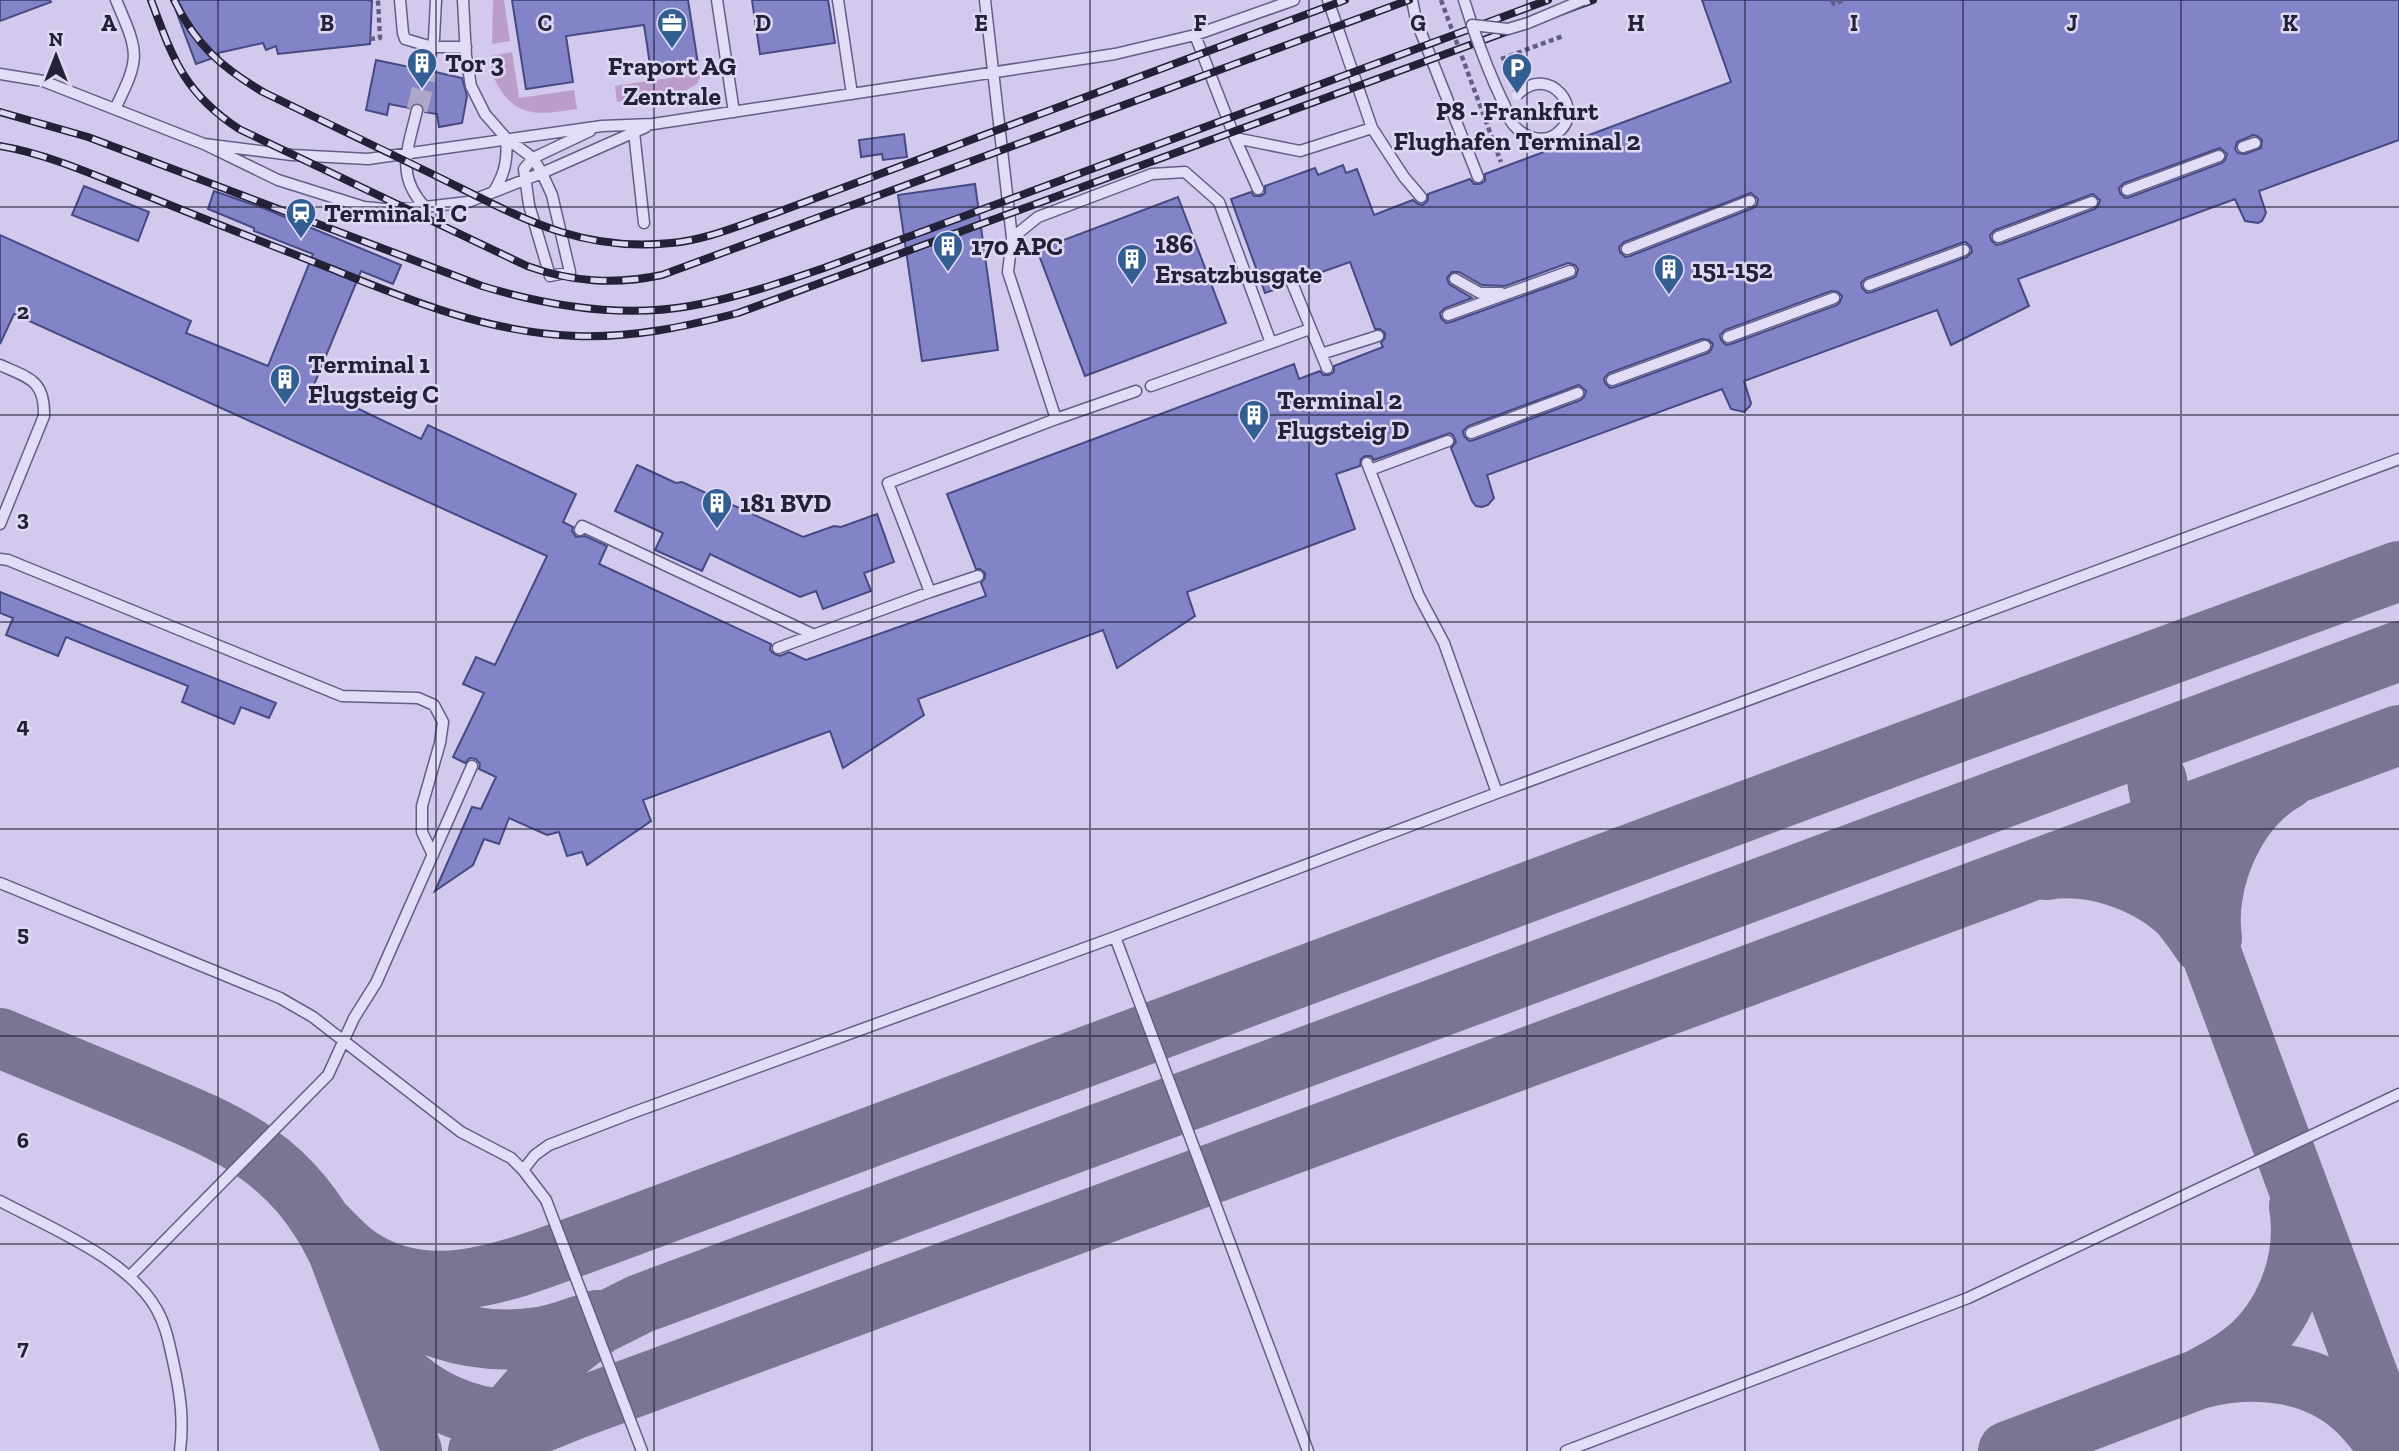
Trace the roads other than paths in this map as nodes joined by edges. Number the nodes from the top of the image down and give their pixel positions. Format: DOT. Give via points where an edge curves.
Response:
graph roads {
  1 [pos="116,0"];
  2 [pos="400,0"];
  3 [pos="436,0"];
  4 [pos="463,0"];
  5 [pos="717,0"];
  6 [pos="838,0"];
  7 [pos="985,0"];
  8 [pos="1294,0"];
  9 [pos="1328,0"];
  10 [pos="1412,0"];
  11 [pos="1464,0"];
  12 [pos="1583,0"];
  13 [pos="1472,25"];
  14 [pos="1195,35"];
  15 [pos="432,47"];
  16 [pos="466,47"];
  17 [pos="427,71"];
  18 [pos="993,72"];
  19 [pos="0,74"];
  20 [pos="852,94"];
  21 [pos="1517,95"];
  22 [pos="115,109"];
  23 [pos="418,110"];
  24 [pos="734,112"];
  25 [pos="653,124"];
  26 [pos="601,126"];
  27 [pos="1372,128"];
  28 [pos="634,132"];
  29 [pos="506,138"];
  30 [pos="1235,138"];
  31 [pos="2255,142"];
  32 [pos="204,144"];
  33 [pos="2243,147"];
  34 [pos="407,153"];
  35 [pos="2219,156"];
  36 [pos="533,158"];
  37 [pos="542,173"];
  38 [pos="1478,177"];
  39 [pos="525,180"];
  40 [pos="1258,189"];
  41 [pos="2127,190"];
  42 [pos="493,192"];
  43 [pos="1421,197"];
  44 [pos="1750,201"];
  45 [pos="2092,202"];
  46 [pos="425,207"];
  47 [pos="644,223"];
  48 [pos="1998,237"];
  49 [pos="1012,238"];
  50 [pos="1627,249"];
  51 [pos="1964,250"];
  52 [pos="1570,271"];
  53 [pos="1455,279"];
  54 [pos="1292,283"];
  55 [pos="1869,285"];
  56 [pos="1507,293"];
  57 [pos="1834,298"];
  58 [pos="1448,315"];
  59 [pos="1310,329"];
  60 [pos="1378,337"];
  61 [pos="1728,337"];
  62 [pos="1271,343"];
  63 [pos="1705,346"];
  64 [pos="1321,354"];
  65 [pos="0,365"];
  66 [pos="1327,368"];
  67 [pos="1612,380"];
  68 [pos="1151,386"];
  69 [pos="1136,391"];
  70 [pos="1578,393"];
  71 [pos="1056,419"];
  72 [pos="1471,433"];
  73 [pos="1448,441"];
  74 [pos="2399,459"];
  75 [pos="0,524"];
  76 [pos="580,530"];
  77 [pos="0,559"];
  78 [pos="978,576"];
  79 [pos="930,592"];
  80 [pos="812,634"];
  81 [pos="778,648"];
  82 [pos="472,766"];
  83 [pos="1497,793"];
  84 [pos="433,855"];
  85 [pos="0,883"];
  86 [pos="1115,937"];
  87 [pos="344,1041"];
  88 [pos="2399,1094"];
  89 [pos="523,1170"];
  90 [pos="0,1201"];
  91 [pos="130,1276"];
  92 [pos="180,1451"];
  93 [pos="642,1451"];
  94 [pos="1308,1451"];
  95 [pos="1566,1451"];
  1 -- 22 [label="lane" via="135,52 131,78"];
  2 -- 15 [label="lane" via="405,39"];
  3 -- 15 [label="lane"];
  4 -- 16 [label="lane"];
  5 -- 24 [label="lane"];
  6 -- 20 [label="lane"];
  7 -- 18 [label="lane"];
  8 -- 14 [label="lane"];
  9 -- 27 [label="lane"];
  10 -- 38 [label="lane"];
  11 -- 13 [label="lane"];
  12 -- 13 [label="lane, bridge" via="1508,29"];
  13 -- 21 [label="lane, bridge" via="1511,121 1531,138 1543,139 1554,136 1567,121 1568,108 1556,89 1535,84"];
  14 -- 18 [label="lane" via="1115,54"];
  14 -- 30 [label="lane"];
  15 -- 16 [label="lane"];
  15 -- 17 [label="lane"];
  16 -- 29 [label="lane" via="471,86 485,114"];
  18 -- 20 [label="lane"];
  18 -- 49 [label="lane"];
  19 -- 22 [label="lane" via="43,81"];
  20 -- 24 [label="lane"];
  22 -- 32 [label="lane"];
  23 -- 34 [label="lane"];
  24 -- 25 [label="lane"];
  25 -- 26 [label="lane"];
  25 -- 28 [label="lane"];
  26 -- 29 [label="lane"];
  26 -- 36 [label="lane"];
  27 -- 30 [label="lane" via="1300,151"];
  27 -- 43 [label="lane"];
  28 -- 37 [label="lane"];
  28 -- 47 [label="lane"];
  29 -- 34 [label="lane"];
  29 -- 36 [label="lane"];
  29 -- 42 [label="lane" via="505,167"];
  30 -- 40 [label="lane"];
  31 -- 33 [label="lane"];
  32 -- 34 [label="lane" via="368,159"];
  32 -- 46 [label="lane" via="278,180 322,195 374,208"];
  34 -- 46 [label="lane" via="407,179"];
  35 -- 41 [label="lane"];
  36 -- 37 [label="lane"];
  36 -- 39 [label="lane" via="524,169"];
  37 -- 39 [label="lane"];
  37 -- 39 [label="lane" via="552,195 570,272 550,276"];
  39 -- 42 [label="lane"];
  42 -- 46 [label="lane" via="468,202"];
  44 -- 50 [label="lane"];
  45 -- 48 [label="lane"];
  49 -- 62 [label="lane" via="1038,217 1152,174 1185,172 1219,202"];
  49 -- 71 [label="lane" via="1008,272"];
  51 -- 55 [label="lane"];
  52 -- 56 [label="lane"];
  53 -- 56 [label="lane" via="1480,293"];
  54 -- 59 [label="lane"];
  56 -- 58 [label="lane"];
  57 -- 61 [label="lane"];
  59 -- 62 [label="lane"];
  59 -- 64 [label="lane"];
  60 -- 64 [label="lane"];
  62 -- 68 [label="lane"];
  63 -- 67 [label="lane"];
  64 -- 66 [label="lane"];
  65 -- 75 [label="lane" via="38,386 44,416"];
  69 -- 71 [label="lane"];
  70 -- 72 [label="lane"];
  71 -- 79 [label="lane" via="888,483"];
  73 -- 83 [label="lane" via="1368,467 1419,596 1444,643"];
  74 -- 83 [label="lane"];
  76 -- 80 [label="lane" via="582,526"];
  77 -- 84 [label="lane" via="342,696 418,698 434,705 443,722 422,806 422,832"];
  78 -- 79 [label="lane"];
  79 -- 80 [label="lane"];
  80 -- 81 [label="lane"];
  82 -- 84 [label="lane"];
  83 -- 86 [label="lane"];
  84 -- 87 [label="lane" via="376,983"];
  85 -- 87 [label="lane" via="280,998"];
  86 -- 89 [label="lane" via="549,1145"];
  86 -- 94 [label="lane"];
  87 -- 89 [label="lane" via="461,1132 498,1150"];
  87 -- 91 [label="lane" via="316,1089"];
  88 -- 95 [label="lane" via="1968,1298"];
  89 -- 93 [label="lane" via="546,1200"];
  90 -- 91 [label="lane"];
  91 -- 92 [label="lane" via="149,1297 166,1330 182,1410"];
}
